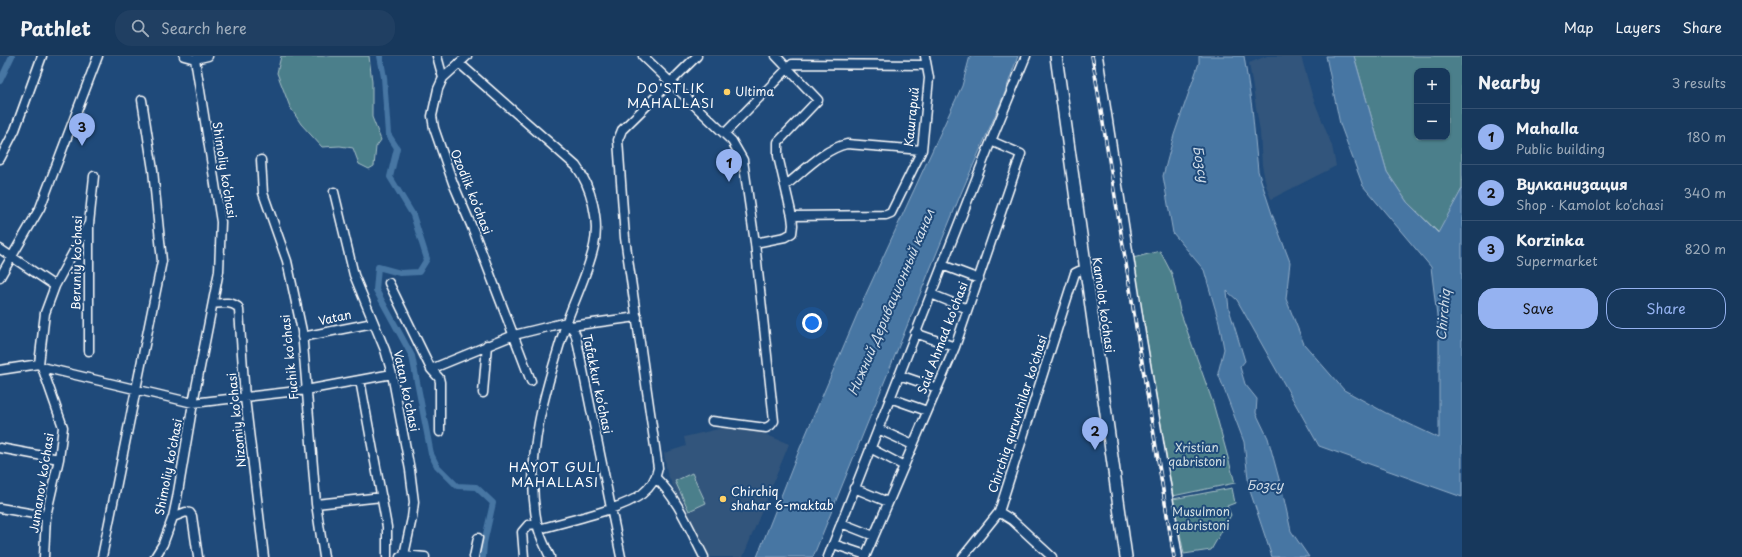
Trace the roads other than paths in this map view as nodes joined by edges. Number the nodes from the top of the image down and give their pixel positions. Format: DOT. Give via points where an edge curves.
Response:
graph roads {
  1 [pos="42,56"];
  2 [pos="98,56"];
  3 [pos="184,56"];
  4 [pos="208,56"];
  5 [pos="437,56"];
  6 [pos="466,56"];
  7 [pos="643,56"];
  8 [pos="697,56"];
  9 [pos="776,56"];
  10 [pos="925,56"];
  11 [pos="1026,56"];
  12 [pos="1050,56"];
  13 [pos="1056,56"];
  14 [pos="1098,56"];
  15 [pos="195,59"];
  16 [pos="459,63"];
  17 [pos="926,65"];
  18 [pos="788,68"];
  19 [pos="443,78"];
  20 [pos="670,83"];
  21 [pos="142,100"];
  22 [pos="725,133"];
  23 [pos="991,141"];
  24 [pos="922,150"];
  25 [pos="0,159"];
  26 [pos="261,160"];
  27 [pos="94,176"];
  28 [pos="785,186"];
  29 [pos="334,192"];
  30 [pos="792,216"];
  31 [pos="88,224"];
  32 [pos="755,243"];
  33 [pos="0,249"];
  34 [pos="12,257"];
  35 [pos="942,265"];
  36 [pos="1079,271"];
  37 [pos="0,277"];
  38 [pos="979,279"];
  39 [pos="389,283"];
  40 [pos="55,286"];
  41 [pos="931,294"];
  42 [pos="213,304"];
  43 [pos="968,309"];
  44 [pos="636,317"];
  45 [pos="373,323"];
  46 [pos="569,324"];
  47 [pos="915,333"];
  48 [pos="514,335"];
  49 [pos="302,337"];
  50 [pos="487,345"];
  51 [pos="955,347"];
  52 [pos="89,351"];
  53 [pos="40,366"];
  54 [pos="431,369"];
  55 [pos="0,370"];
  56 [pos="392,374"];
  57 [pos="899,375"];
  58 [pos="360,380"];
  59 [pos="531,381"];
  60 [pos="937,388"];
  61 [pos="135,389"];
  62 [pos="306,390"];
  63 [pos="483,393"];
  64 [pos="245,398"];
  65 [pos="890,398"];
  66 [pos="193,403"];
  67 [pos="927,411"];
  68 [pos="712,421"];
  69 [pos="878,429"];
  70 [pos="440,432"];
  71 [pos="913,445"];
  72 [pos="0,448"];
  73 [pos="870,448"];
  74 [pos="59,459"];
  75 [pos="904,466"];
  76 [pos="656,478"];
  77 [pos="854,488"];
  78 [pos="382,497"];
  79 [pos="888,502"];
  80 [pos="316,504"];
  81 [pos="0,508"];
  82 [pos="610,508"];
  83 [pos="999,512"];
  84 [pos="46,516"];
  85 [pos="173,517"];
  86 [pos="841,524"];
  87 [pos="538,526"];
  88 [pos="874,536"];
  89 [pos="478,538"];
  90 [pos="832,544"];
  91 [pos="1178,555"];
  92 [pos="402,556"];
  93 [pos="866,556"];
  94 [pos="44,557"];
  95 [pos="102,557"];
  96 [pos="155,557"];
  97 [pos="198,557"];
  98 [pos="264,557"];
  99 [pos="324,557"];
  100 [pos="387,557"];
  101 [pos="425,557"];
  102 [pos="474,557"];
  103 [pos="524,557"];
  104 [pos="550,557"];
  105 [pos="621,557"];
  106 [pos="704,557"];
  107 [pos="828,557"];
  108 [pos="963,557"];
  109 [pos="1052,557"];
  110 [pos="1119,557"];
  111 [pos="1126,557"];
  1 -- 25 [label="street" via="15,130"];
  2 -- 34 [label="street" via="40,208"];
  3 -- 15 [label="street"];
  4 -- 15 [label="street"];
  5 -- 19 [label="street"];
  6 -- 16 [label="street"];
  7 -- 20 [label="street"];
  8 -- 20 [label="street"];
  9 -- 18 [label="street"];
  10 -- 17 [label="street, Кашгарий"];
  11 -- 23 [label="street"];
  12 -- 36 [label="main road"];
  13 -- 111 [label="main road, Kamolot ko‘chasi"];
  14 -- 91 [label="street" via="1138,322"];
  15 -- 42 [label="street, Shimoliy ko‘chasi" via="221,222 219,271"];
  16 -- 19 [label="street"];
  16 -- 46 [label="street" via="576,166 588,185 595,216 594,244"];
  17 -- 18 [label="street" via="792,64"];
  17 -- 24 [label="street, Кашгарий" via="929,78"];
  18 -- 22 [label="street"];
  18 -- 28 [label="street" via="818,100 778,142 778,156"];
  19 -- 48 [label="street, Ozodlik ko‘chasi" via="432,116 434,128 453,183"];
  20 -- 22 [label="street"];
  20 -- 44 [label="street" via="622,130 618,140 625,238"];
  21 -- 61 [label="street" via="153,170 162,261"];
  22 -- 32 [label="street" via="743,160"];
  23 -- 35 [label="street"];
  23 -- 38 [label="street, Said Ahmad ko‘chasi" via="1020,154"];
  24 -- 28 [label="street" via="847,144 826,153"];
  24 -- 30 [label="street, Кашгарий" via="891,213"];
  26 -- 49 [label="street, Fuchik ko'chasi" via="263,193 287,261"];
  27 -- 31 [label="street, Beruniy ko‘chasi"];
  28 -- 30 [label="street"];
  29 -- 45 [label="street, Vatan ko'chasi" via="354,275"];
  30 -- 32 [label="street" via="792,233 785,237"];
  31 -- 40 [label="street, Jumanov ko‘chasi"];
  31 -- 52 [label="street, Beruniy ko‘chasi"];
  32 -- 68 [label="street" via="774,421 766,428"];
  33 -- 34 [label="street"];
  34 -- 37 [label="street"];
  34 -- 40 [label="street"];
  35 -- 38 [label="street"];
  35 -- 41 [label="street"];
  36 -- 83 [label="street, Chirchiq quruvchilar ko'chasi" via="1075,273"];
  36 -- 110 [label="main road"];
  38 -- 43 [label="street, Said Ahmad ko‘chasi"];
  39 -- 54 [label="street"];
  40 -- 53 [label="street, Jumanov ko‘chasi" via="45,313"];
  41 -- 43 [label="street"];
  41 -- 47 [label="street"];
  42 -- 64 [label="street, Nizomiy ko'chasi" via="228,303 238,307"];
  42 -- 66 [label="street, Shimoliy ko‘chasi"];
  43 -- 51 [label="street, Said Ahmad ko‘chasi"];
  44 -- 46 [label="street"];
  44 -- 76 [label="street" via="658,468"];
  45 -- 49 [label="street, Vatan"];
  45 -- 56 [label="street, Vatan ko'chasi"];
  46 -- 48 [label="street"];
  46 -- 82 [label="street, Tafakkur ko‘chasi" via="576,336"];
  46 -- 87 [label="street" via="536,440 533,476"];
  47 -- 51 [label="street"];
  47 -- 57 [label="street"];
  48 -- 50 [label="street"];
  48 -- 59 [label="street, Ozodlik ko‘chasi"];
  49 -- 62 [label="street, Fuchik ko'chasi"];
  50 -- 54 [label="street"];
  50 -- 63 [label="street"];
  51 -- 60 [label="street, Said Ahmad ko‘chasi"];
  53 -- 55 [label="street"];
  53 -- 61 [label="street"];
  53 -- 74 [label="street, Jumanov ko‘chasi" via="63,427"];
  54 -- 70 [label="street" via="439,378"];
  56 -- 58 [label="street"];
  56 -- 92 [label="street, Vatan ko'chasi" via="414,502"];
  57 -- 60 [label="street"];
  57 -- 65 [label="street"];
  58 -- 62 [label="street"];
  58 -- 78 [label="street"];
  60 -- 67 [label="street, Said Ahmad ko‘chasi"];
  61 -- 66 [label="street"];
  61 -- 95 [label="street"];
  62 -- 64 [label="street"];
  62 -- 80 [label="street, Fuchik ko'chasi"];
  64 -- 66 [label="street"];
  64 -- 98 [label="street, Nizomiy ko'chasi"];
  65 -- 67 [label="street"];
  65 -- 69 [label="street"];
  66 -- 85 [label="street, Shimoliy ko'chasi"];
  67 -- 71 [label="street, Said Ahmad ko‘chasi"];
  69 -- 71 [label="street"];
  69 -- 73 [label="street"];
  71 -- 75 [label="street, Said Ahmad ko‘chasi"];
  72 -- 74 [label="street"];
  73 -- 75 [label="street"];
  73 -- 77 [label="street"];
  74 -- 84 [label="street, Jumanov ko‘chasi"];
  75 -- 79 [label="street, Said Ahmad ko‘chasi"];
  76 -- 82 [label="street" via="642,494"];
  76 -- 106 [label="street" via="676,503"];
  77 -- 79 [label="street"];
  77 -- 86 [label="street"];
  78 -- 80 [label="street"];
  78 -- 100 [label="street" via="387,527"];
  79 -- 88 [label="street, Said Ahmad ko‘chasi"];
  80 -- 99 [label="street, Fuchik ko'chasi"];
  81 -- 84 [label="street"];
  82 -- 87 [label="street"];
  82 -- 105 [label="street, Tafakkur ko‘chasi"];
  83 -- 108 [label="street, Chirchiq quruvchilar ko'chasi"];
  83 -- 109 [label="street" via="1012,520"];
  84 -- 94 [label="street, Jumanov ko‘chasi"];
  85 -- 96 [label="street, Shimoliy ko'chasi"];
  85 -- 97 [label="street" via="190,513"];
  86 -- 88 [label="street"];
  86 -- 90 [label="street"];
  87 -- 103 [label="street" via="528,525 522,532"];
  87 -- 104 [label="street"];
  88 -- 93 [label="street, Said Ahmad ko‘chasi"];
  89 -- 102 [label="street"];
  90 -- 93 [label="street"];
  90 -- 107 [label="street"];
  92 -- 101 [label="street"];
}
